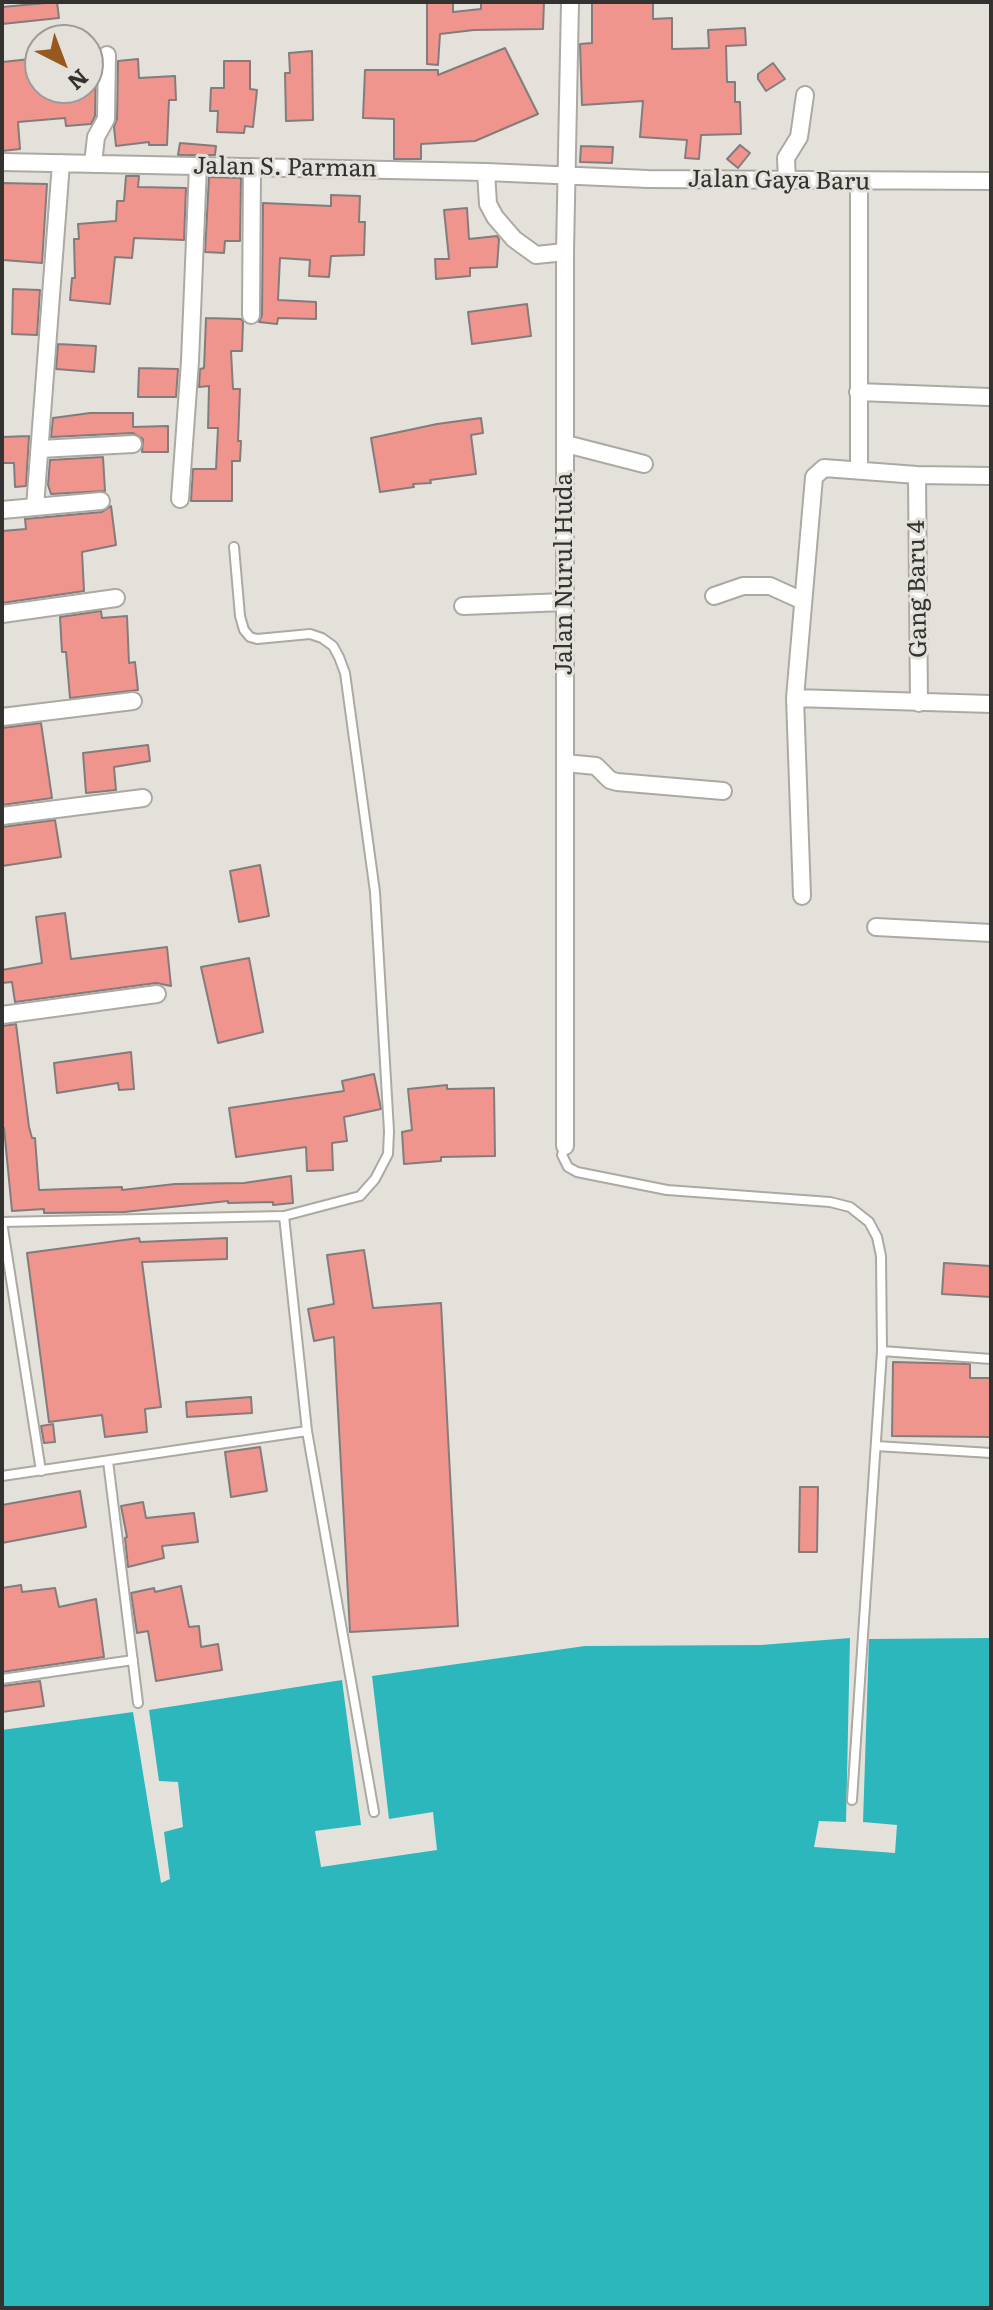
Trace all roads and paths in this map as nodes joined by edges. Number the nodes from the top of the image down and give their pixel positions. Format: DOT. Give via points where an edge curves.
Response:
graph roads {
  1 [pos="570,2"];
  2 [pos="107,55"];
  3 [pos="805,95"];
  4 [pos="2,162"];
  5 [pos="61,163"];
  6 [pos="93,163"];
  7 [pos="198,166"];
  8 [pos="252,167"];
  9 [pos="486,172"];
  10 [pos="581,176"];
  11 [pos="787,181"];
  12 [pos="991,181"];
  13 [pos="859,182"];
  14 [pos="565,252"];
  15 [pos="251,315"];
  16 [pos="858,392"];
  17 [pos="989,397"];
  18 [pos="133,444"];
  19 [pos="566,444"];
  20 [pos="40,449"];
  21 [pos="644,464"];
  22 [pos="859,469"];
  23 [pos="917,475"];
  24 [pos="991,476"];
  25 [pos="180,499"];
  26 [pos="101,501"];
  27 [pos="35,507"];
  28 [pos="2,510"];
  29 [pos="234,547"];
  30 [pos="714,596"];
  31 [pos="116,598"];
  32 [pos="803,601"];
  33 [pos="565,602"];
  34 [pos="463,606"];
  35 [pos="2,614"];
  36 [pos="795,698"];
  37 [pos="133,701"];
  38 [pos="919,703"];
  39 [pos="991,704"];
  40 [pos="2,717"];
  41 [pos="565,763"];
  42 [pos="723,791"];
  43 [pos="143,798"];
  44 [pos="2,816"];
  45 [pos="802,896"];
  46 [pos="876,927"];
  47 [pos="991,933"];
  48 [pos="157,994"];
  49 [pos="2,1015"];
  50 [pos="565,1146"];
  51 [pos="284,1216"];
  52 [pos="2,1222"];
  53 [pos="882,1351"];
  54 [pos="991,1359"];
  55 [pos="307,1431"];
  56 [pos="876,1446"];
  57 [pos="991,1453"];
  58 [pos="108,1461"];
  59 [pos="41,1471"];
  60 [pos="2,1476"];
  61 [pos="133,1660"];
  62 [pos="2,1679"];
  63 [pos="138,1703"];
  64 [pos="852,1800"];
  65 [pos="374,1812"];
  1 -- 10 [label="street, Jalan Nurul Huda"];
  2 -- 6 [label="street" via="106,119 96,137"];
  3 -- 11 [label="street" via="799,137 786,158"];
  4 -- 5 [label="street, Jalan S. Parman"];
  5 -- 6 [label="street, Jalan S. Parman"];
  5 -- 20 [label="street"];
  6 -- 7 [label="street, Jalan S. Parman"];
  7 -- 8 [label="street, Jalan S. Parman"];
  7 -- 25 [label="street"];
  8 -- 9 [label="street, Jalan S. Parman"];
  8 -- 15 [label="street"];
  9 -- 10 [label="street, Jalan S. Parman"];
  9 -- 14 [label="street" via="488,204 514,239 536,255"];
  10 -- 11 [label="street, Jalan Gaya Baru"];
  10 -- 14 [label="street, Jalan Nurul Huda"];
  11 -- 13 [label="street, Jalan Gaya Baru"];
  12 -- 13 [label="street, Jalan Gaya Baru"];
  13 -- 16 [label="street"];
  14 -- 19 [label="street, Jalan Nurul Huda"];
  16 -- 17 [label="street"];
  16 -- 22 [label="street"];
  18 -- 20 [label="street"];
  19 -- 21 [label="street"];
  19 -- 33 [label="street, Jalan Nurul Huda"];
  20 -- 27 [label="street"];
  22 -- 23 [label="street"];
  22 -- 32 [label="street" via="824,468 814,477"];
  23 -- 24 [label="street"];
  23 -- 38 [label="street, Gang Baru 4"];
  26 -- 27 [label="street"];
  27 -- 28 [label="street"];
  29 -- 51 [label="lane" via="240,616 250,637 310,634 333,646 339,657 375,892 388,1154 360,1196"];
  30 -- 32 [label="street" via="743,586 770,586"];
  31 -- 35 [label="street"];
  32 -- 36 [label="street"];
  33 -- 34 [label="street"];
  33 -- 41 [label="street, Jalan Nurul Huda"];
  36 -- 38 [label="street"];
  36 -- 45 [label="street"];
  37 -- 40 [label="street"];
  38 -- 39 [label="street"];
  41 -- 42 [label="street" via="596,766 617,782"];
  41 -- 50 [label="street, Jalan Nurul Huda"];
  43 -- 44 [label="street"];
  46 -- 47 [label="street"];
  48 -- 49 [label="street"];
  50 -- 53 [label="lane" via="562,1155 568,1167 614,1181 850,1207 869,1222 877,1237"];
  51 -- 52 [label="lane"];
  51 -- 55 [label="lane"];
  52 -- 59 [label="lane"];
  53 -- 54 [label="lane"];
  53 -- 56 [label="lane"];
  55 -- 58 [label="lane"];
  55 -- 65 [label="lane"];
  56 -- 57 [label="lane"];
  56 -- 64 [label="lane"];
  58 -- 59 [label="lane"];
  58 -- 61 [label="lane"];
  59 -- 60 [label="lane"];
  61 -- 62 [label="lane"];
  61 -- 63 [label="lane"];
}
